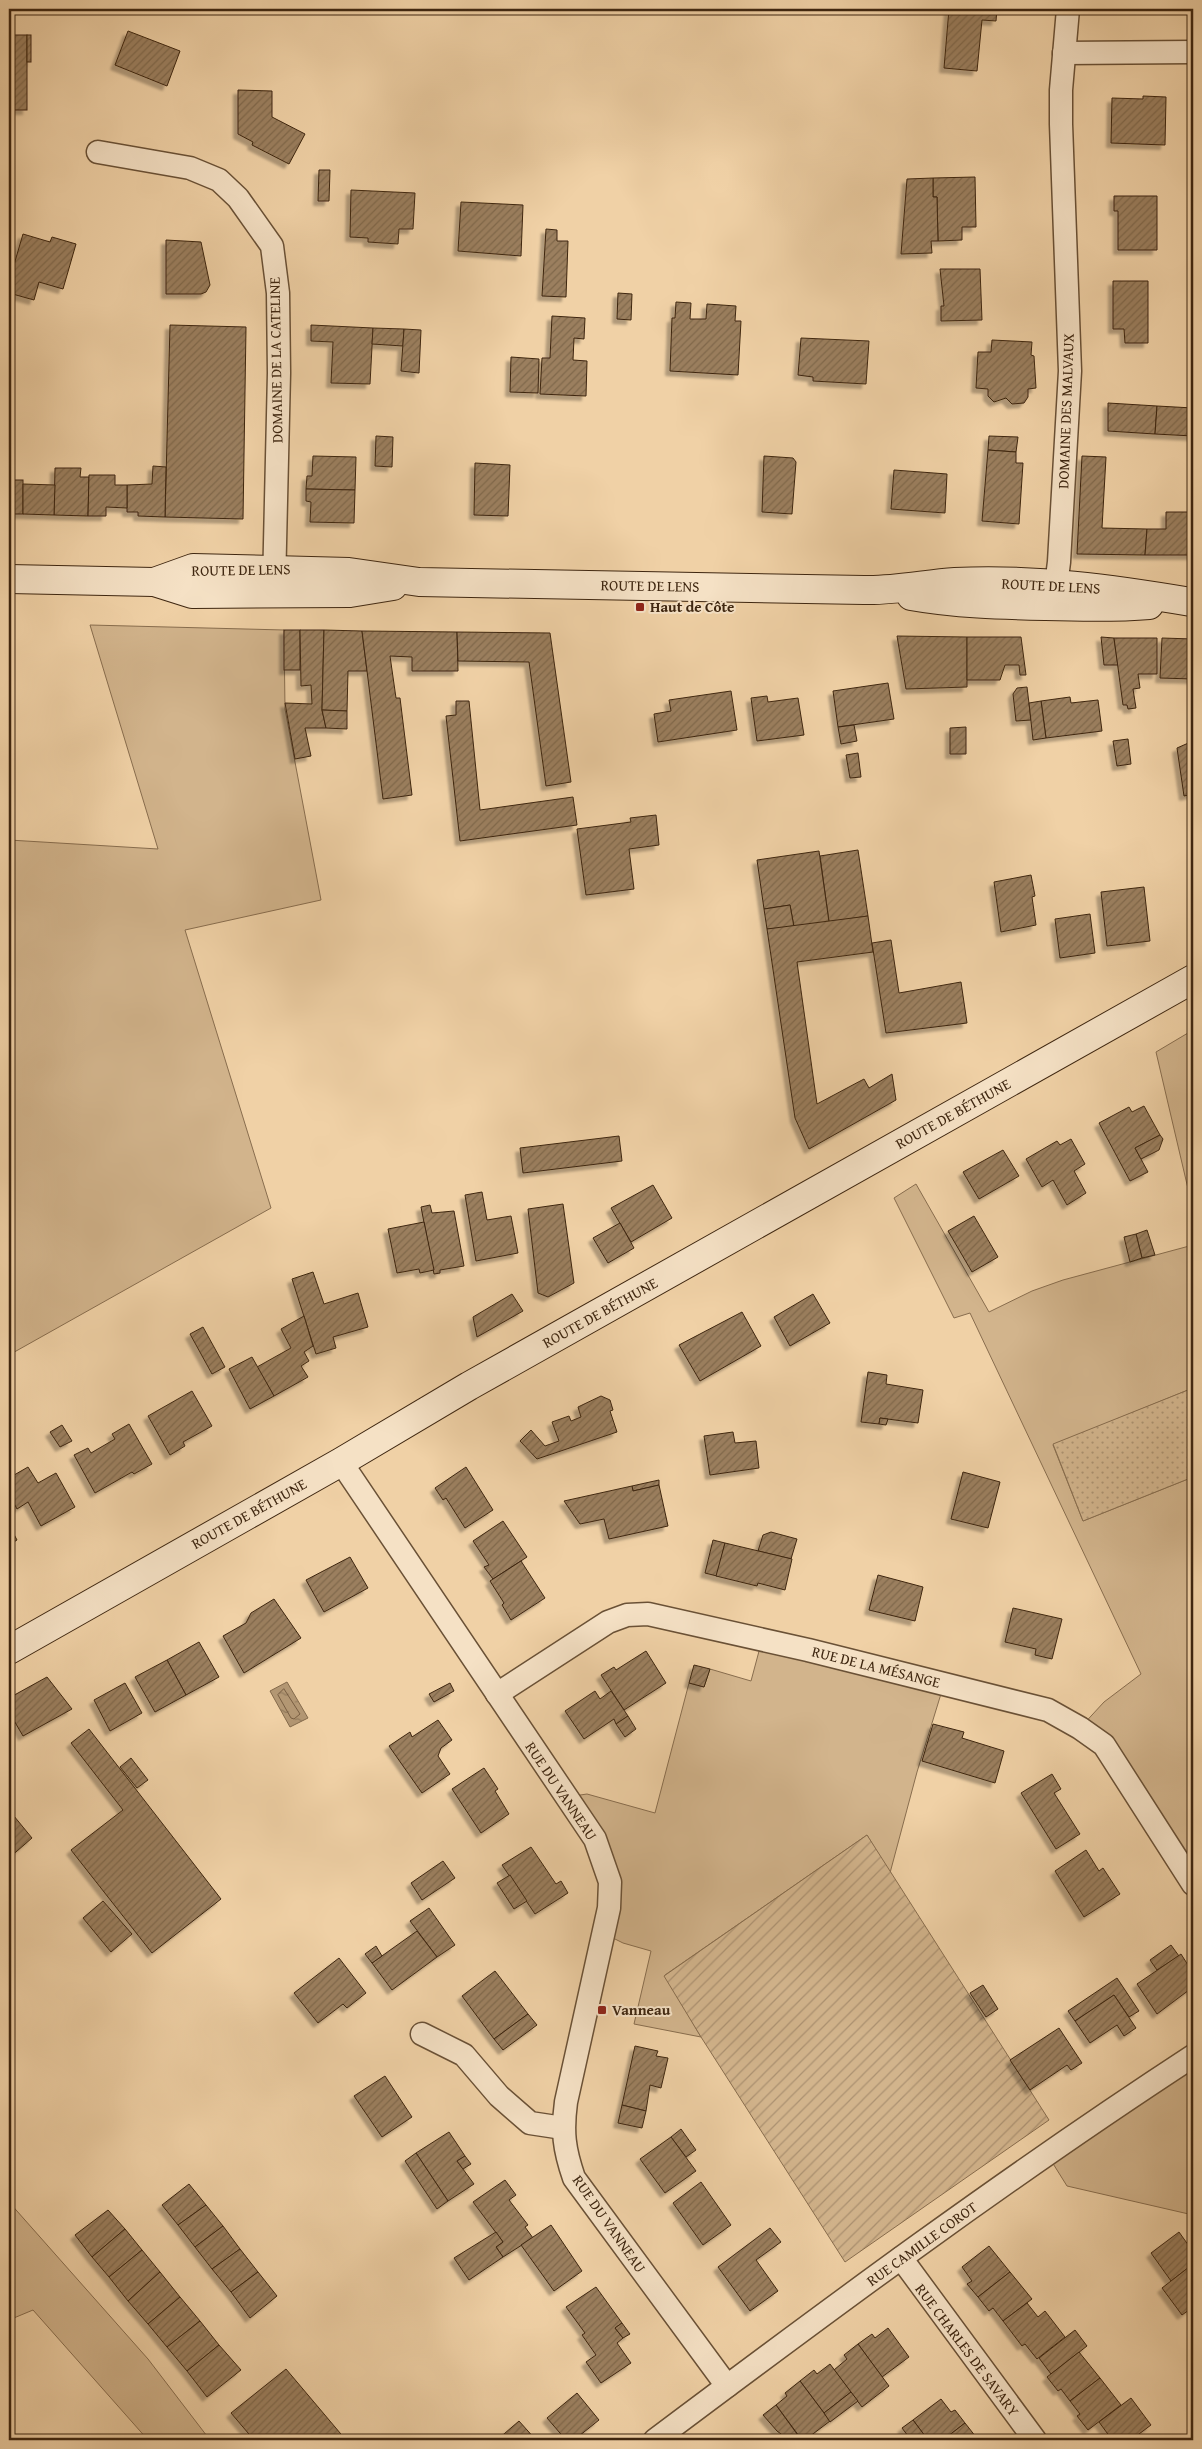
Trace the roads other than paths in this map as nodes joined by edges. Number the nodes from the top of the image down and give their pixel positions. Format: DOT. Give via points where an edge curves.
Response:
graph roads {
  1 [pos="1068,9"];
  2 [pos="1193,52"];
  3 [pos="1064,53"];
  4 [pos="98,152"];
  5 [pos="10,580"];
  6 [pos="274,582"];
  7 [pos="1055,595"];
  8 [pos="1192,602"];
  9 [pos="1193,979"];
  10 [pos="341,1462"];
  11 [pos="9,1650"];
  12 [pos="497,1694"];
  13 [pos="1193,1884"];
  14 [pos="422,2034"];
  15 [pos="1193,2056"];
  16 [pos="563,2128"];
  17 [pos="901,2258"];
  18 [pos="727,2386"];
  19 [pos="655,2440"];
  20 [pos="1035,2440"];
  1 -- 3 [label="street, DOMAINE DES MALVAUX"];
  2 -- 3 [label="street"];
  3 -- 7 [label="street, DOMAINE DES MALVAUX" via="1061,124 1070,370"];
  4 -- 6 [label="street, DOMAINE DE LA CATELINE" via="190,168 218,180 238,198 272,246 278,293 279,372"];
  5 -- 6 [label="main road, ROUTE DE LENS" via="154,582 192,568"];
  6 -- 7 [label="main road, ROUTE DE LENS" via="350,572 419,582 881,591 952,603"];
  7 -- 8 [label="main road, ROUTE DE LENS" via="1106,609"];
  9 -- 10 [label="main road, ROUTE DE BÉTHUNE" via="469,1386"];
  10 -- 11 [label="main road, ROUTE DE BÉTHUNE"];
  10 -- 12 [label="street, RUE DU VANNEAU"];
  12 -- 13 [label="street, RUE DE LA MÉSANGE" via="608,1622 627,1615 648,1614 1048,1710 1104,1745"];
  12 -- 16 [label="street, RUE DU VANNEAU" via="595,1839 610,1882 609,1908"];
  14 -- 16 [label="street" via="464,2055 499,2096 530,2124"];
  15 -- 17 [label="street, RUE CAMILLE COROT" via="1094,2120"];
  16 -- 18 [label="street, RUE DU VANNEAU" via="565,2152 574,2178"];
  17 -- 18 [label="street, RUE CAMILLE COROT"];
  17 -- 20 [label="street, RUE CHARLES DE SAVARY"];
  18 -- 19 [label="street, RUE CAMILLE COROT"];
}
